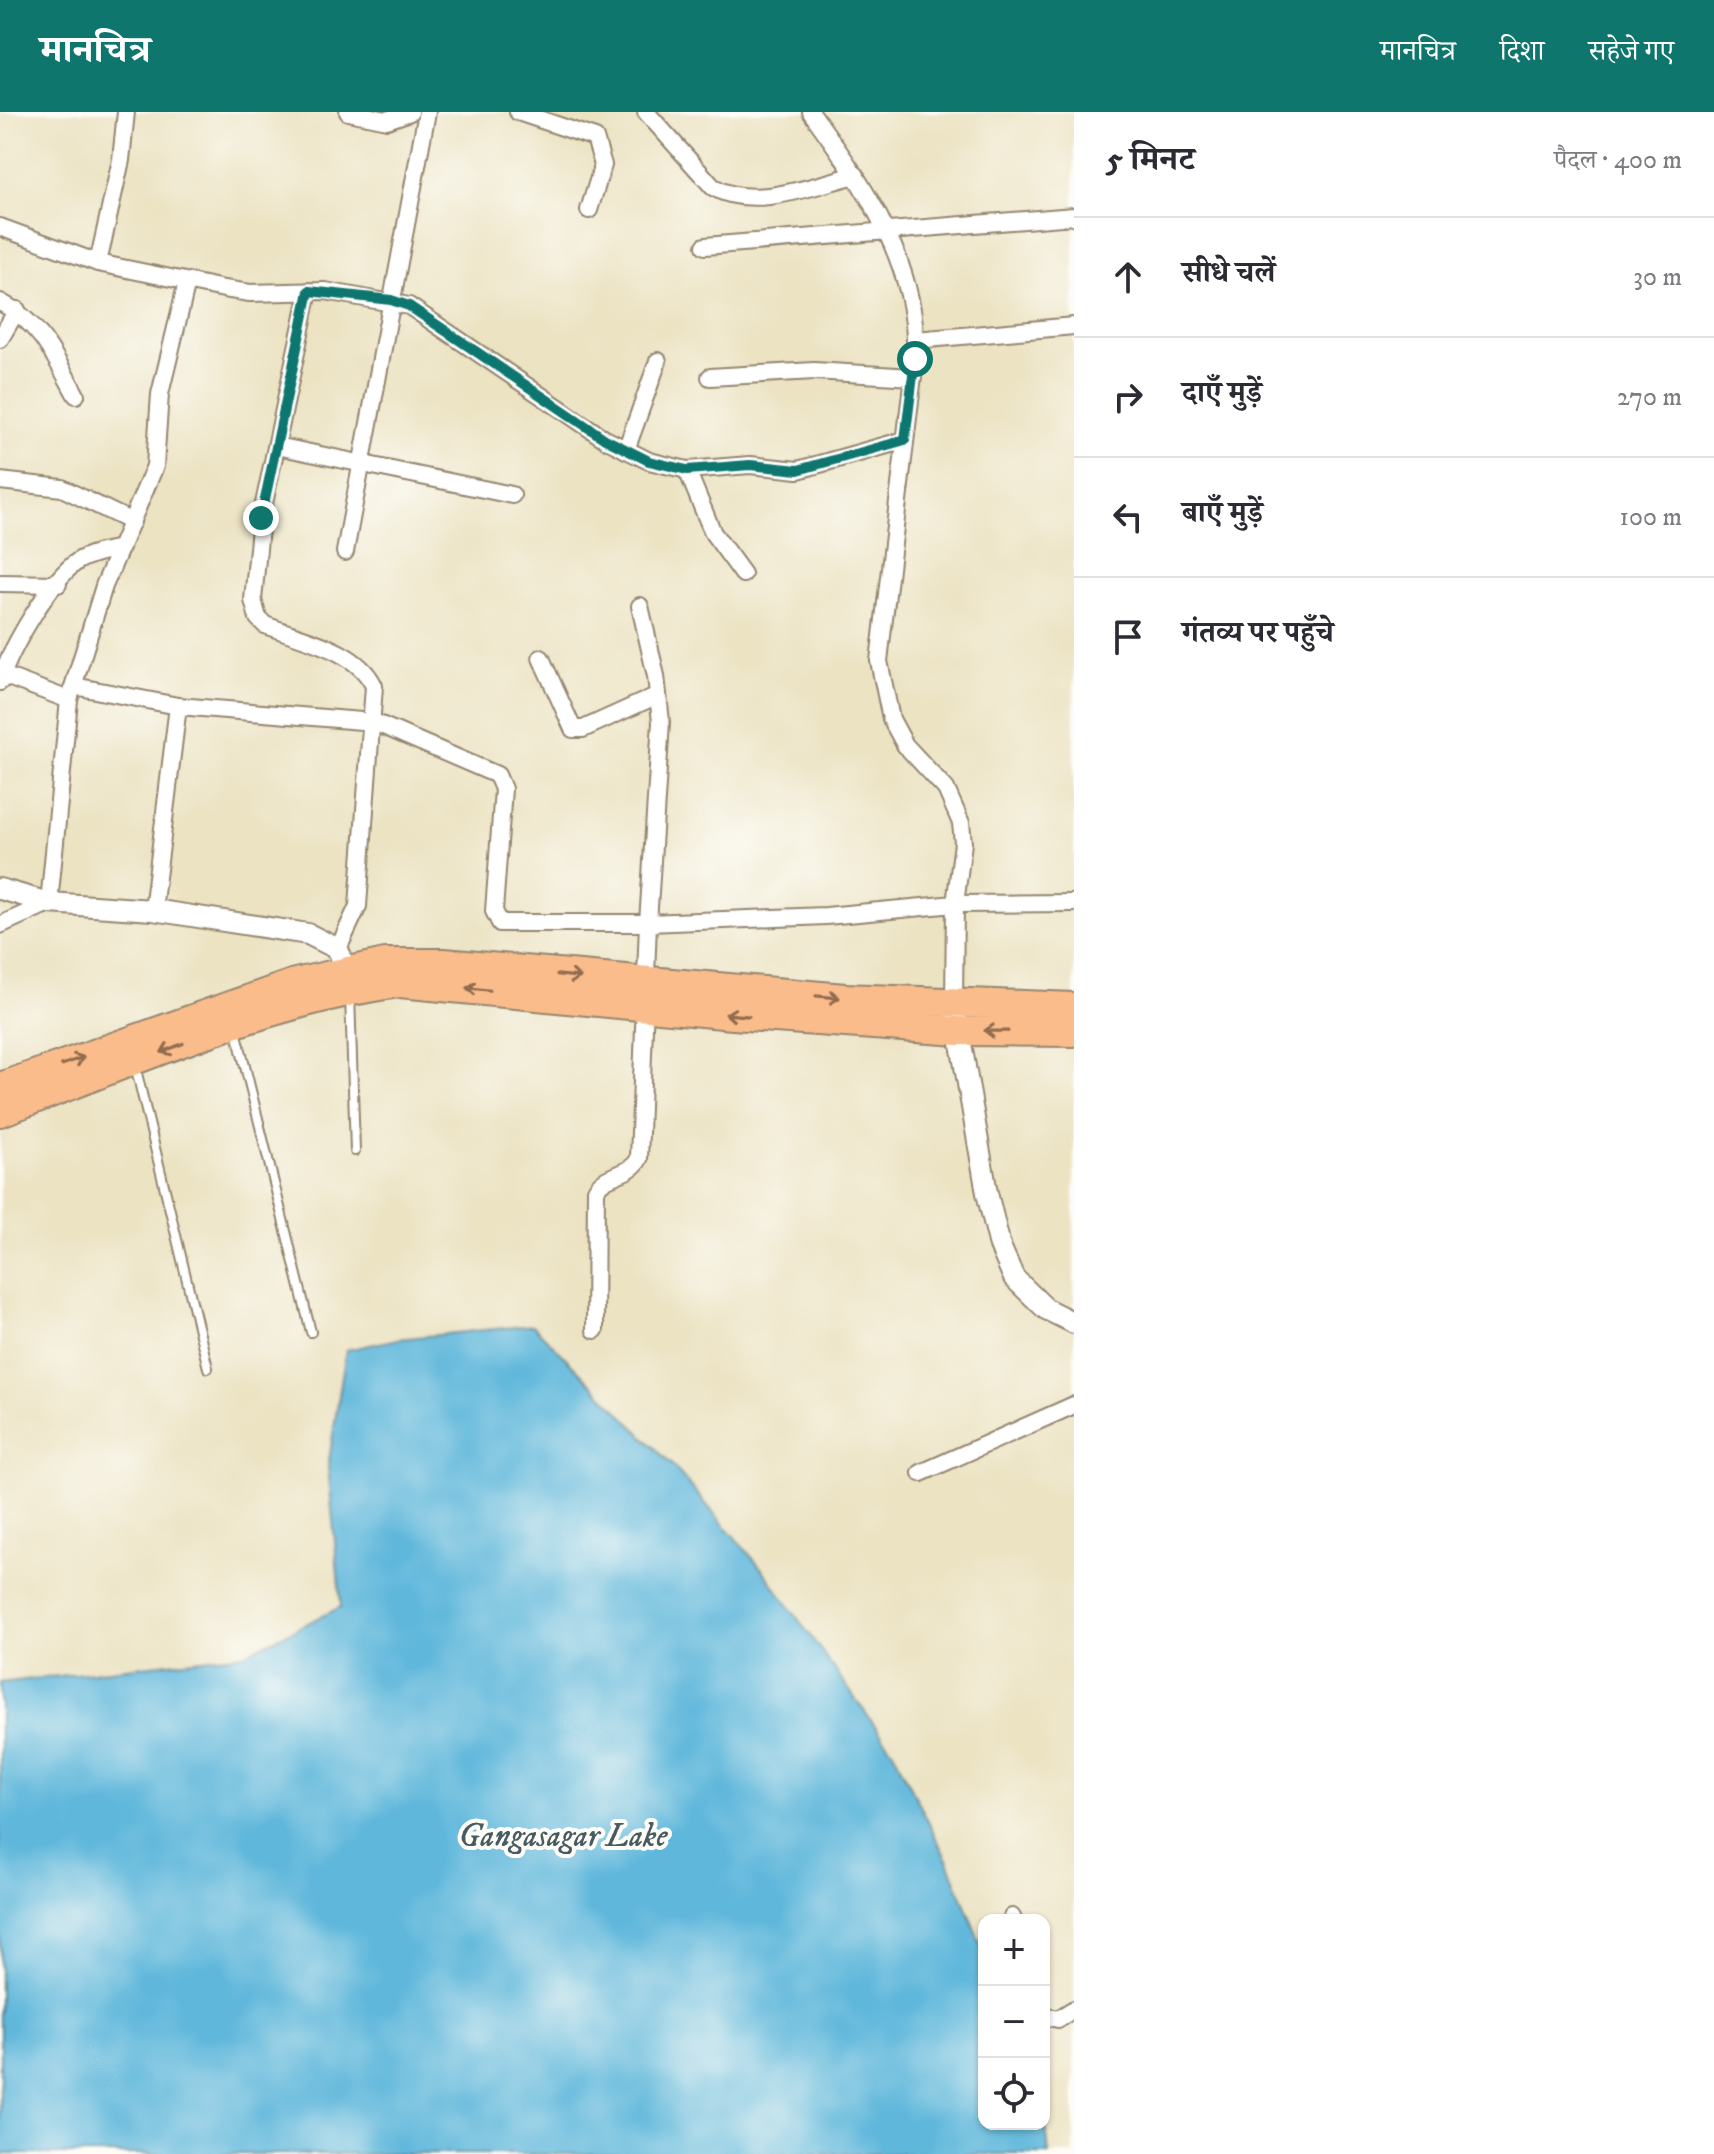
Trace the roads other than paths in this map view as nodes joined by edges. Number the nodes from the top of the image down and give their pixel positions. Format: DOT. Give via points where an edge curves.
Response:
graph roads {
  1 [pos="126,112"];
  2 [pos="348,112"];
  3 [pos="410,112"];
  4 [pos="427,112"];
  5 [pos="518,112"];
  6 [pos="646,112"];
  7 [pos="811,112"];
  8 [pos="856,175"];
  9 [pos="589,210"];
  10 [pos="1074,216"];
  11 [pos="0,227"];
  12 [pos="886,233"];
  13 [pos="705,246"];
  14 [pos="98,263"];
  15 [pos="187,282"];
  16 [pos="309,291"];
  17 [pos="391,300"];
  18 [pos="0,302"];
  19 [pos="17,310"];
  20 [pos="1074,326"];
  21 [pos="0,339"];
  22 [pos="916,340"];
  23 [pos="658,361"];
  24 [pos="710,377"];
  25 [pos="913,377"];
  26 [pos="76,395"];
  27 [pos="905,440"];
  28 [pos="277,446"];
  29 [pos="626,450"];
  30 [pos="360,465"];
  31 [pos="687,470"];
  32 [pos="0,481"];
  33 [pos="512,495"];
  34 [pos="132,522"];
  35 [pos="121,548"];
  36 [pos="345,552"];
  37 [pos="743,574"];
  38 [pos="0,583"];
  39 [pos="58,584"];
  40 [pos="640,606"];
  41 [pos="541,658"];
  42 [pos="1,677"];
  43 [pos="72,693"];
  44 [pos="658,695"];
  45 [pos="178,706"];
  46 [pos="374,722"];
  47 [pos="0,889"];
  48 [pos="49,903"];
  49 [pos="1074,903"];
  50 [pos="955,904"];
  51 [pos="153,910"];
  52 [pos="648,923"];
  53 [pos="0,925"];
  54 [pos="345,970"];
  55 [pos="645,993"];
  56 [pos="954,1003"];
  57 [pos="1074,1007"];
  58 [pos="235,1023"];
  59 [pos="958,1031"];
  60 [pos="1074,1032"];
  61 [pos="135,1063"];
  62 [pos="0,1087"];
  63 [pos="0,1112"];
  64 [pos="355,1151"];
  65 [pos="1074,1323"];
  66 [pos="595,1330"];
  67 [pos="311,1332"];
  68 [pos="208,1368"];
  69 [pos="1074,1405"];
  70 [pos="921,1473"];
  71 [pos="1074,2009"];
  72 [pos="1050,2017"];
  1 -- 14 [label="street"];
  2 -- 3 [label="street" via="387,120"];
  4 -- 17 [label="street"];
  5 -- 9 [label="street" via="595,138 603,165"];
  6 -- 8 [label="street" via="722,192 769,195"];
  7 -- 8 [label="street"];
  8 -- 12 [label="street"];
  10 -- 12 [label="street"];
  11 -- 14 [label="street"];
  12 -- 13 [label="street"];
  12 -- 22 [label="street" via="910,297"];
  14 -- 15 [label="street"];
  15 -- 16 [label="street" via="250,293"];
  15 -- 34 [label="street" via="160,394 155,466"];
  16 -- 17 [label="street"];
  16 -- 28 [label="street"];
  17 -- 29 [label="street" via="420,311"];
  17 -- 30 [label="street"];
  18 -- 19 [label="street"];
  19 -- 21 [label="street"];
  19 -- 26 [label="street" via="40,331"];
  20 -- 22 [label="street"];
  22 -- 25 [label="street"];
  23 -- 29 [label="street"];
  24 -- 25 [label="street" via="814,371"];
  25 -- 27 [label="street"];
  27 -- 31 [label="street" via="816,468"];
  27 -- 50 [label="street" via="879,661 891,719 905,745 955,805 963,843"];
  28 -- 30 [label="street"];
  28 -- 46 [label="street" via="261,518 254,608 265,625 363,667 374,686"];
  29 -- 31 [label="street"];
  30 -- 33 [label="street"];
  30 -- 36 [label="street"];
  31 -- 37 [label="street" via="713,533"];
  32 -- 34 [label="street" via="62,488"];
  34 -- 35 [label="street"];
  35 -- 39 [label="street" via="82,558"];
  35 -- 43 [label="street"];
  38 -- 39 [label="street"];
  39 -- 42 [label="street" via="21,632"];
  40 -- 44 [label="street"];
  41 -- 44 [label="street" via="573,729"];
  42 -- 43 [label="street"];
  43 -- 45 [label="street"];
  43 -- 48 [label="street"];
  44 -- 52 [label="street" via="659,766"];
  45 -- 46 [label="street"];
  45 -- 51 [label="street"];
  46 -- 52 [label="street" via="480,766 501,781 494,911 500,923"];
  46 -- 54 [label="street" via="358,906"];
  47 -- 48 [label="street"];
  48 -- 51 [label="street"];
  48 -- 53 [label="street"];
  49 -- 50 [label="street"];
  50 -- 52 [label="street" via="826,916"];
  50 -- 56 [label="street"];
  51 -- 54 [label="street" via="308,934"];
  52 -- 55 [label="street"];
  54 -- 55 [label="highway" via="423,962"];
  54 -- 58 [label="highway"];
  62 -- 54 [label="highway, one-way" via="249,998"];
  54 -- 64 [label="lane"];
  55 -- 56 [label="highway, one-way"];
  59 -- 55 [label="highway, one-way"];
  55 -- 66 [label="street" via="639,1159 635,1166 601,1181 596,1190"];
  56 -- 57 [label="highway"];
  56 -- 59 [label="street"];
  58 -- 61 [label="highway, one-way"];
  58 -- 67 [label="lane"];
  60 -- 59 [label="highway, one-way"];
  59 -- 65 [label="street" via="1000,1246 1014,1278 1046,1309"];
  61 -- 63 [label="highway"];
  61 -- 68 [label="lane"];
  69 -- 70 [label="street"];
  71 -- 72 [label="street" via="1058,2019"];
}
